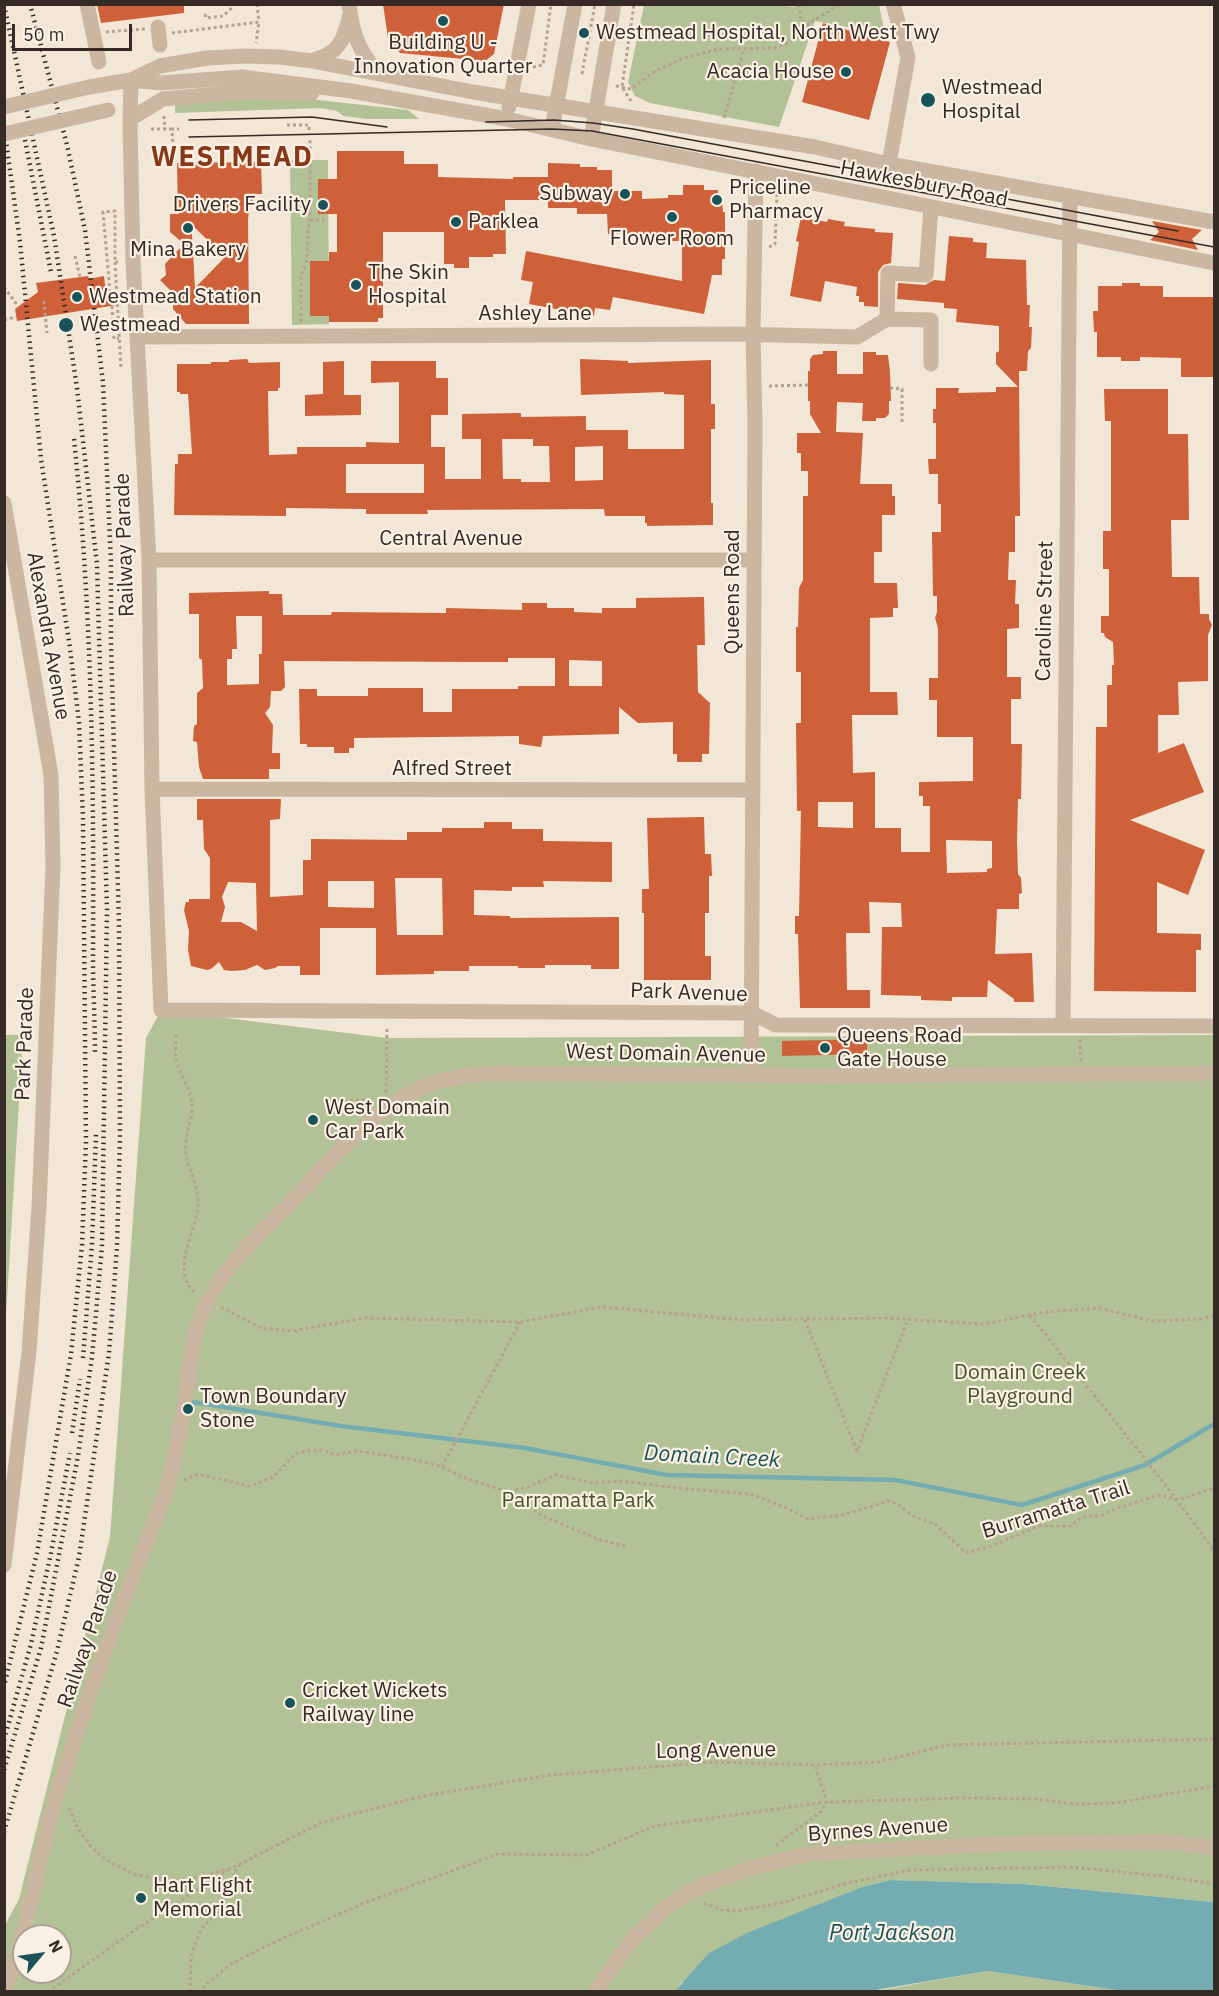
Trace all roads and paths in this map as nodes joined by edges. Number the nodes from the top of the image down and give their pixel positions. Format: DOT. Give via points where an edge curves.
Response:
graph roads {
  1 [pos="87,4"];
  2 [pos="233,4"];
  3 [pos="257,4"];
  4 [pos="529,4"];
  5 [pos="551,4"];
  6 [pos="575,4"];
  7 [pos="595,4"];
  8 [pos="614,4"];
  9 [pos="634,4"];
  10 [pos="800,4"];
  11 [pos="841,4"];
  12 [pos="893,4"];
  13 [pos="350,10"];
  14 [pos="206,14"];
  15 [pos="259,22"];
  16 [pos="809,23"];
  17 [pos="158,27"];
  18 [pos="93,34"];
  19 [pos="256,43"];
  20 [pos="160,45"];
  21 [pos="744,49"];
  22 [pos="312,61"];
  23 [pos="99,62"];
  24 [pos="543,65"];
  25 [pos="379,73"];
  26 [pos="588,79"];
  27 [pos="131,80"];
  28 [pos="611,85"];
  29 [pos="622,87"];
  30 [pos="351,91"];
  31 [pos="511,99"];
  32 [pos="163,104"];
  33 [pos="556,106"];
  34 [pos="4,107"];
  35 [pos="130,112"];
  36 [pos="595,112"];
  37 [pos="507,119"];
  38 [pos="722,122"];
  39 [pos="287,126"];
  40 [pos="151,129"];
  41 [pos="165,129"];
  42 [pos="172,129"];
  43 [pos="178,129"];
  44 [pos="552,129"];
  45 [pos="309,130"];
  46 [pos="4,134"];
  47 [pos="310,139"];
  48 [pos="591,140"];
  49 [pos="173,148"];
  50 [pos="889,164"];
  51 [pos="756,171"];
  52 [pos="777,190"];
  53 [pos="1070,196"];
  54 [pos="931,207"];
  55 [pos="310,220"];
  56 [pos="327,220"];
  57 [pos="1215,222"];
  58 [pos="1070,235"];
  59 [pos="775,244"];
  60 [pos="75,256"];
  61 [pos="115,262"];
  62 [pos="122,262"];
  63 [pos="1215,263"];
  64 [pos="80,277"];
  65 [pos="4,287"];
  66 [pos="110,292"];
  67 [pos="44,302"];
  68 [pos="18,306"];
  69 [pos="112,306"];
  70 [pos="16,317"];
  71 [pos="887,319"];
  72 [pos="4,320"];
  73 [pos="47,333"];
  74 [pos="753,334"];
  75 [pos="301,336"];
  76 [pos="137,337"];
  77 [pos="120,338"];
  78 [pos="931,364"];
  79 [pos="121,368"];
  80 [pos="808,385"];
  81 [pos="769,386"];
  82 [pos="890,388"];
  83 [pos="902,423"];
  84 [pos="4,503"];
  85 [pos="149,560"];
  86 [pos="754,560"];
  87 [pos="10,573"];
  88 [pos="51,775"];
  89 [pos="152,789"];
  90 [pos="753,790"];
  91 [pos="161,1010"];
  92 [pos="387,1010"];
  93 [pos="752,1013"];
  94 [pos="1063,1026"];
  95 [pos="1078,1026"];
  96 [pos="1215,1026"];
  97 [pos="176,1035"];
  98 [pos="1215,1073"];
  99 [pos="1082,1075"];
  100 [pos="751,1076"];
  101 [pos="326,1101"];
  102 [pos="386,1109"];
  103 [pos="208,1301"];
  104 [pos="1030,1315"];
  105 [pos="1215,1315"];
  106 [pos="805,1319"];
  107 [pos="908,1319"];
  108 [pos="520,1322"];
  109 [pos="442,1467"];
  110 [pos="1215,1488"];
  111 [pos="166,1489"];
  112 [pos="508,1492"];
  113 [pos="1178,1500"];
  114 [pos="626,1546"];
  115 [pos="1215,1551"];
  116 [pos="4,1564"];
  117 [pos="1215,1739"];
  118 [pos="815,1766"];
  119 [pos="1215,1786"];
  120 [pos="827,1802"];
  121 [pos="68,1805"];
  122 [pos="778,1844"];
  123 [pos="1215,1848"];
  124 [pos="240,1864"];
  125 [pos="232,1868"];
  126 [pos="1215,1884"];
  127 [pos="691,1892"];
  128 [pos="4,1991"];
  129 [pos="48,1992"];
  130 [pos="190,1992"];
  131 [pos="198,1992"];
  132 [pos="594,1992"];
  1 -- 18 [label="street"];
  2 -- 14 [label="path" via="223,16 206,18"];
  3 -- 15 [label="path"];
  4 -- 31 [label="street"];
  5 -- 24 [label="path"];
  6 -- 33 [label="street"];
  7 -- 26 [label="path" via="580,73"];
  8 -- 36 [label="street"];
  9 -- 29 [label="path"];
  10 -- 16 [label="path" via="801,21"];
  11 -- 16 [label="path"];
  12 -- 50 [label="street" via="908,57"];
  13 -- 22 [label="street" via="337,49"];
  13 -- 25 [label="street" via="362,54"];
  15 -- 17 [label="path" via="171,33 170,26"];
  15 -- 19 [label="path"];
  16 -- 21 [label="path" via="805,33 786,44"];
  17 -- 18 [label="path"];
  17 -- 20 [label="street"];
  18 -- 23 [label="street"];
  21 -- 29 [label="path" via="719,49 684,58 655,71 631,89"];
  21 -- 38 [label="path"];
  22 -- 25 [label="street, Hawkesbury Road"];
  22 -- 27 [label="street, Hawkesbury Road" via="245,56 207,58 160,66"];
  25 -- 31 [label="street, Hawkesbury Road"];
  27 -- 30 [label="street, Hawkesbury Road" via="242,77"];
  27 -- 34 [label="street, Hawkesbury Road, bridge"];
  27 -- 35 [label="street, Railway Parade"];
  28 -- 29 [label="path"];
  30 -- 32 [label="street, Hawkesbury Road" via="240,92"];
  30 -- 37 [label="street, Hawkesbury Road"];
  31 -- 33 [label="street, Hawkesbury Road"];
  31 -- 37 [label="street"];
  32 -- 35 [label="street, Hawkesbury Road"];
  32 -- 41 [label="path"];
  33 -- 36 [label="street, Hawkesbury Road"];
  33 -- 44 [label="street"];
  35 -- 46 [label="street, Hawkesbury Road, bridge" via="108,110"];
  35 -- 76 [label="street, Railway Parade"];
  36 -- 48 [label="street"];
  36 -- 50 [label="street, Hawkesbury Road" via="815,147"];
  37 -- 44 [label="street, Hawkesbury Road"];
  39 -- 45 [label="path" via="309,125"];
  40 -- 41 [label="path"];
  41 -- 42 [label="path"];
  42 -- 43 [label="path"];
  42 -- 49 [label="path"];
  44 -- 48 [label="street, Hawkesbury Road"];
  47 -- 55 [label="path"];
  48 -- 51 [label="street, Hawkesbury Road"];
  50 -- 53 [label="street, Hawkesbury Road"];
  51 -- 54 [label="street, Hawkesbury Road"];
  51 -- 74 [label="street, Queens Road"];
  52 -- 59 [label="path"];
  53 -- 57 [label="street, Hawkesbury Road"];
  53 -- 58 [label="street, Caroline Street"];
  54 -- 58 [label="street, Hawkesbury Road"];
  54 -- 71 [label="street" via="926,275 888,273"];
  55 -- 56 [label="path"];
  55 -- 75 [label="path" via="307,259 301,276"];
  58 -- 63 [label="street, Hawkesbury Road"];
  58 -- 94 [label="street, Caroline Street"];
  60 -- 64 [label="path"];
  61 -- 62 [label="path"];
  61 -- 66 [label="path" via="115,212 103,212"];
  61 -- 77 [label="path"];
  65 -- 68 [label="path"];
  67 -- 73 [label="path"];
  69 -- 77 [label="path" via="114,339"];
  70 -- 72 [label="path"];
  71 -- 74 [label="street, Ashley Lane" via="857,336"];
  71 -- 78 [label="street" via="931,320"];
  74 -- 75 [label="street, Ashley Lane"];
  74 -- 86 [label="street, Queens Road"];
  75 -- 76 [label="street, Ashley Lane"];
  76 -- 85 [label="street, Railway Parade"];
  77 -- 79 [label="path"];
  80 -- 81 [label="path"];
  82 -- 83 [label="path" via="902,388"];
  84 -- 87 [label="street, Alexandra Avenue"];
  85 -- 86 [label="street, Central Avenue"];
  85 -- 89 [label="street, Railway Parade"];
  86 -- 90 [label="street, Queens Road"];
  87 -- 88 [label="street, Alexandra Avenue"];
  88 -- 116 [label="street, Park Parade" via="53,866 39,1207 28,1361"];
  89 -- 90 [label="street, Alfred Street"];
  89 -- 91 [label="street, Railway Parade"];
  90 -- 93 [label="street, Queens Road"];
  91 -- 92 [label="street, Park Avenue"];
  92 -- 93 [label="street, Park Avenue"];
  92 -- 102 [label="path"];
  93 -- 94 [label="street, Park Avenue" via="776,1026"];
  93 -- 100 [label="street, Queens Road"];
  94 -- 95 [label="street, Park Avenue"];
  95 -- 96 [label="street, Park Avenue"];
  95 -- 99 [label="path"];
  97 -- 103 [label="path" via="176,1059 193,1108 185,1152 198,1197 184,1260 185,1275 192,1290"];
  98 -- 99 [label="street, West Domain Avenue"];
  99 -- 100 [label="street, West Domain Avenue"];
  100 -- 102 [label="street, West Domain Avenue" via="466,1075 429,1084"];
  101 -- 102 [label="path" via="377,1100"];
  102 -- 103 [label="street, West Domain Avenue" via="242,1253"];
  103 -- 108 [label="path" via="261,1328 292,1331 365,1318"];
  103 -- 111 [label="street, Railway Parade" via="197,1324 183,1415"];
  104 -- 105 [label="path" via="1099,1308 1152,1321"];
  104 -- 107 [label="path" via="984,1324"];
  104 -- 113 [label="path"];
  106 -- 107 [label="path"];
  106 -- 107 [label="path" via="857,1451"];
  106 -- 108 [label="path" via="742,1320 602,1307"];
  108 -- 109 [label="path"];
  109 -- 111 [label="path" via="357,1450 335,1455 323,1450 306,1451 295,1454 272,1478 250,1486 198,1474"];
  109 -- 112 [label="path"];
  110 -- 113 [label="path, Burramatta Trail"];
  111 -- 128 [label="street, Railway Parade" via="60,1786"];
  112 -- 113 [label="path, Burramatta Trail" via="555,1475 594,1483 621,1481 751,1494 807,1519 842,1515 889,1501 935,1524 966,1552 1039,1526 1071,1526 1081,1517 1102,1515 1158,1495"];
  112 -- 114 [label="path" via="541,1515 597,1539"];
  113 -- 115 [label="path"];
  117 -- 118 [label="path, Long Avenue" via="946,1745 879,1762"];
  118 -- 120 [label="path"];
  118 -- 124 [label="path, Long Avenue" via="714,1762 551,1775 423,1796 323,1822"];
  119 -- 120 [label="path" via="1116,1803 964,1798"];
  120 -- 122 [label="path" via="821,1812"];
  120 -- 131 [label="path" via="654,1826 586,1855 498,1854 367,1902 270,1944 231,1964"];
  121 -- 125 [label="path, Long Avenue" via="91,1847 106,1860 137,1875 173,1881"];
  123 -- 127 [label="street, Byrnes Avenue" via="1169,1842 991,1844 808,1854 751,1868"];
  124 -- 125 [label="path, Long Avenue"];
  124 -- 130 [label="path" via="190,1956"];
  125 -- 129 [label="path, Long Avenue"];
  126 -- 127 [label="path" via="1070,1867 910,1870 737,1911 704,1903"];
  127 -- 132 [label="street, Byrnes Avenue" via="664,1909 633,1939"];
}
